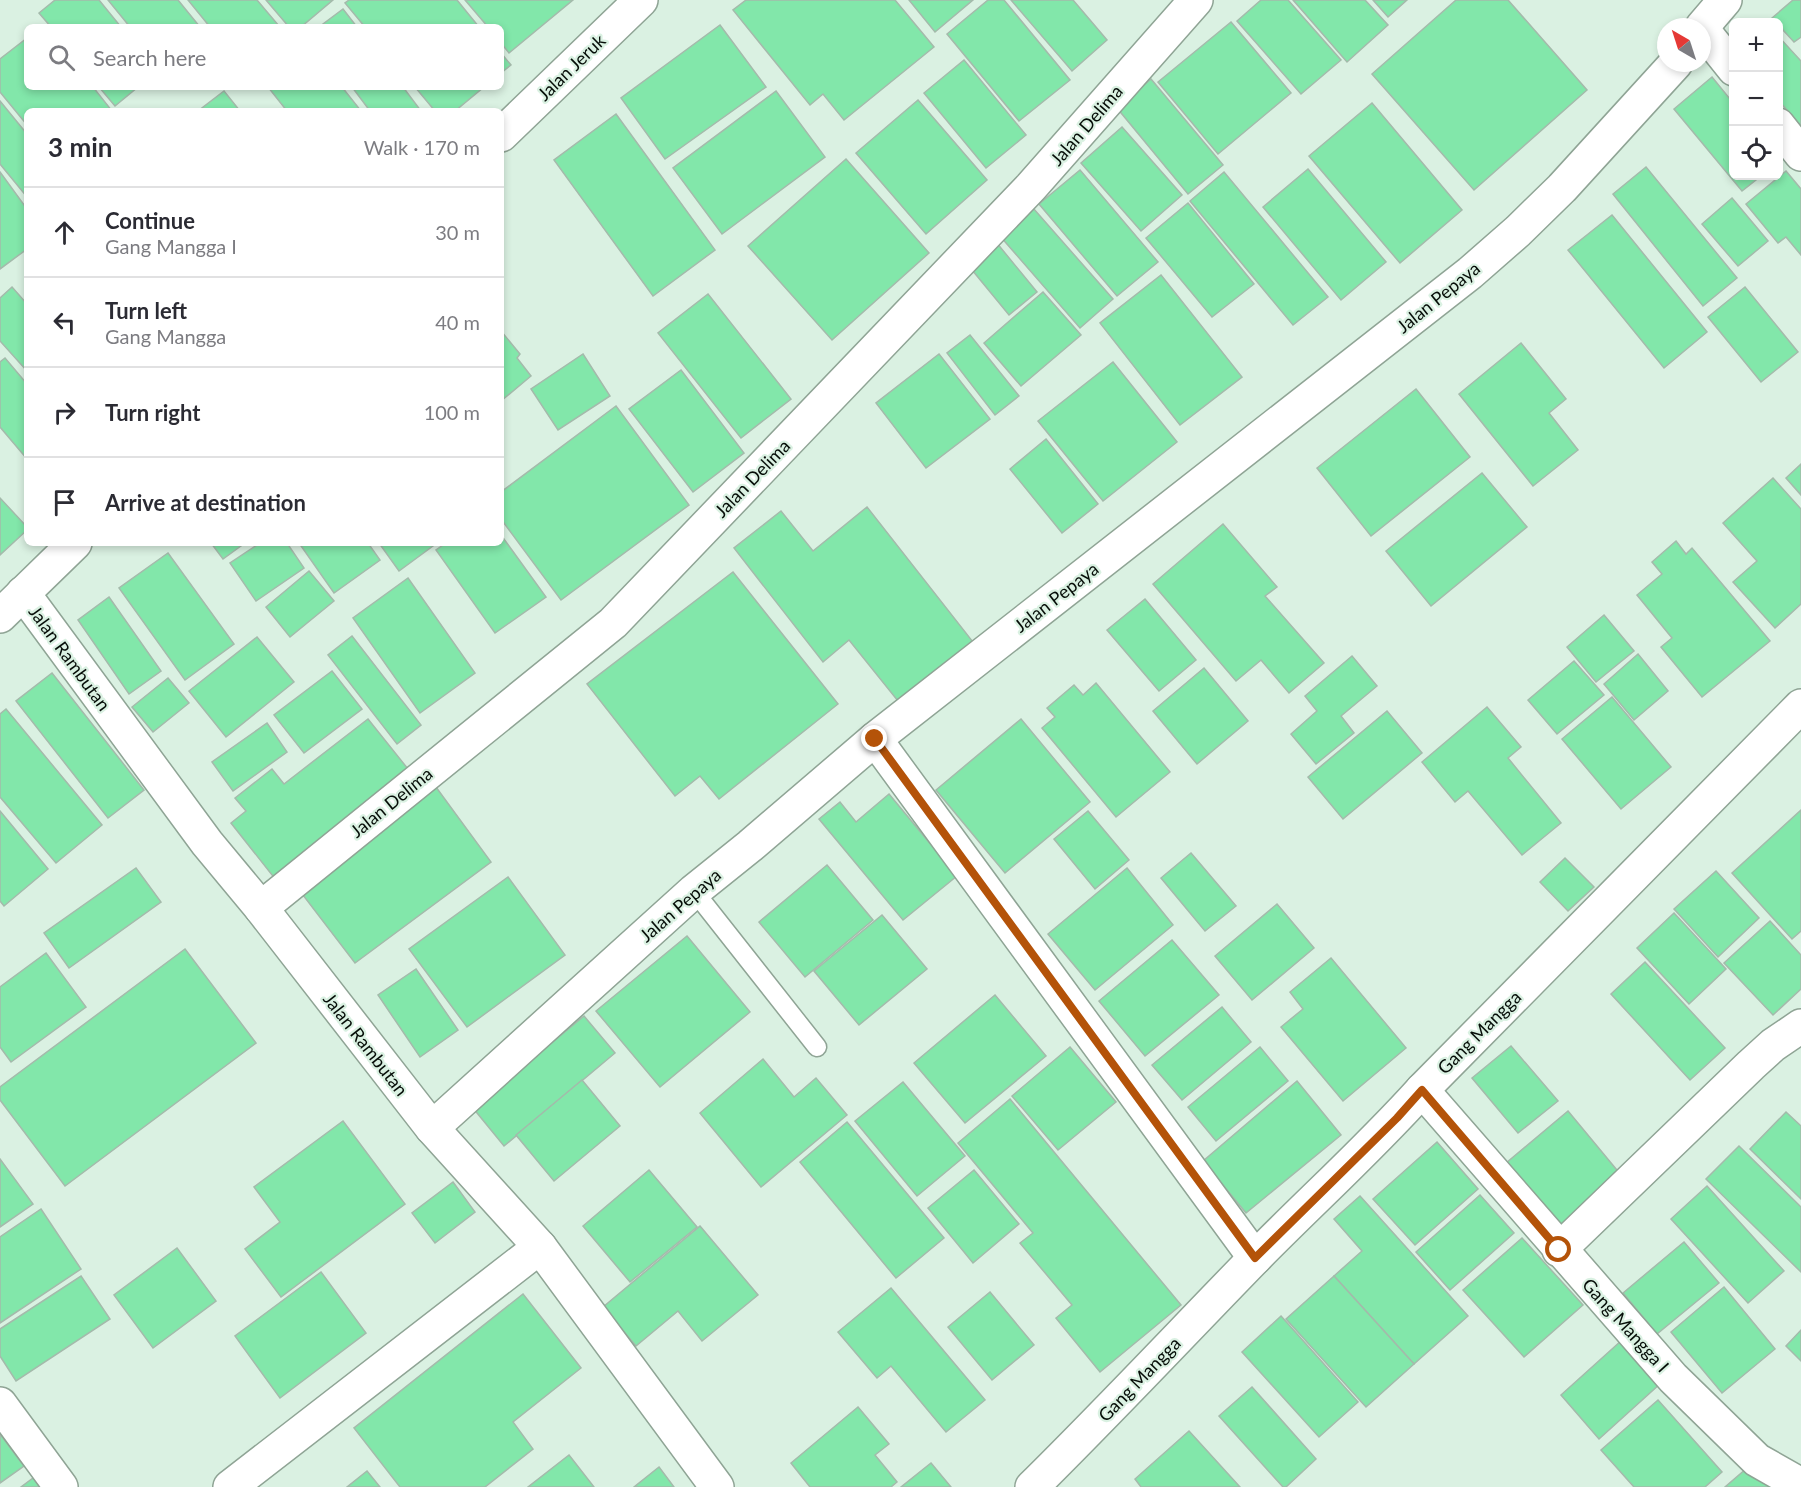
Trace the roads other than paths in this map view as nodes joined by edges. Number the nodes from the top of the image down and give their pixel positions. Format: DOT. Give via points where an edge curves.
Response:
graph roads {
  1 [pos="641,0"];
  2 [pos="1196,0"];
  3 [pos="1725,0"];
  4 [pos="1710,18"];
  5 [pos="1711,40"];
  6 [pos="1729,63"];
  7 [pos="1668,72"];
  8 [pos="1780,126"];
  9 [pos="504,132"];
  10 [pos="1801,154"];
  11 [pos="72,546"];
  12 [pos="11,605"];
  13 [pos="1801,706"];
  14 [pos="875,739"];
  15 [pos="694,891"];
  16 [pos="261,908"];
  17 [pos="1801,1026"];
  18 [pos="817,1047"];
  19 [pos="1422,1090"];
  20 [pos="432,1128"];
  21 [pos="540,1247"];
  22 [pos="1559,1250"];
  23 [pos="1255,1258"];
  24 [pos="0,1404"];
  25 [pos="1801,1485"];
  26 [pos="62,1487"];
  27 [pos="230,1487"];
  28 [pos="717,1487"];
  29 [pos="1032,1487"];
  1 -- 9 [label="street, Jalan Jeruk"];
  2 -- 16 [label="street, Jalan Delima" via="1031,187 613,622"];
  3 -- 4 [label="street"];
  5 -- 6 [label="street"];
  7 -- 14 [label="street, Jalan Pepaya" via="1562,188 1470,273"];
  8 -- 10 [label="street"];
  11 -- 12 [label="street"];
  12 -- 16 [label="street, Jalan Rambutan"];
  13 -- 19 [label="street, Gang Mangga"];
  14 -- 15 [label="street, Jalan Pepaya"];
  14 -- 23 [label="street"];
  15 -- 18 [label="lane"];
  15 -- 20 [label="street, Jalan Pepaya"];
  16 -- 20 [label="street, Jalan Rambutan"];
  17 -- 22 [label="street" via="1751,1065"];
  19 -- 22 [label="street, Gang Mangga I"];
  19 -- 23 [label="street, Gang Mangga"];
  20 -- 21 [label="street, Jalan Rambutan"];
  21 -- 27 [label="street"];
  21 -- 28 [label="street, Jalan Rambutan"];
  22 -- 25 [label="street, Gang Mangga I" via="1673,1378 1757,1460"];
  23 -- 29 [label="street, Gang Mangga"];
  24 -- 26 [label="street"];
}
